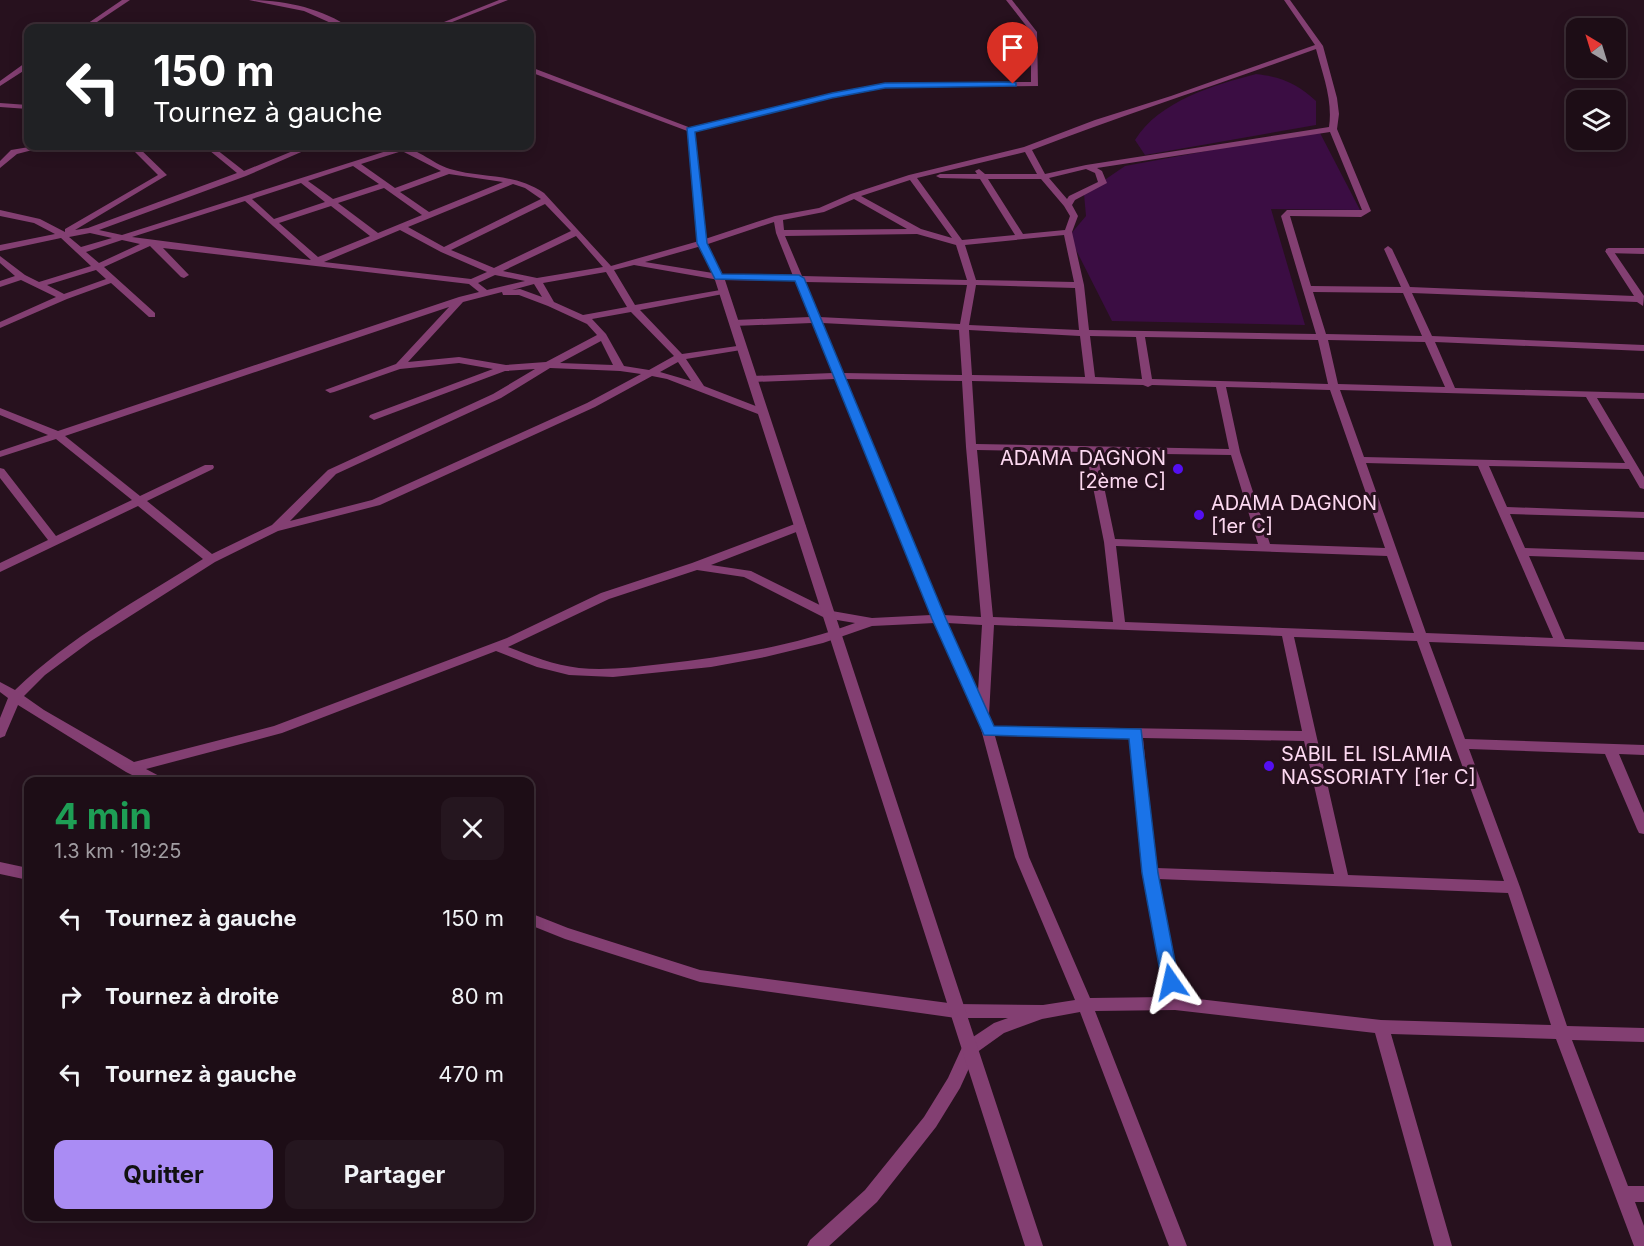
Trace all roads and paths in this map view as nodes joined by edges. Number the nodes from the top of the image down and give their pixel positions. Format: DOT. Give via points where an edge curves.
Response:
graph roads {
  1 [pos="127,0"];
  2 [pos="252,0"];
  3 [pos="505,0"];
  4 [pos="1009,0"];
  5 [pos="1287,0"];
  6 [pos="90,24"];
  7 [pos="338,24"];
  8 [pos="442,24"];
  9 [pos="1319,46"];
  10 [pos="24,68"];
  11 [pos="534,72"];
  12 [pos="0,84"];
  13 [pos="0,105"];
  14 [pos="24,107"];
  15 [pos="1333,129"];
  16 [pos="690,130"];
  17 [pos="1028,149"];
  18 [pos="24,150"];
  19 [pos="137,150"];
  20 [pos="213,150"];
  21 [pos="292,150"];
  22 [pos="302,150"];
  23 [pos="393,150"];
  24 [pos="407,150"];
  25 [pos="297,152"];
  26 [pos="976,162"];
  27 [pos="354,164"];
  28 [pos="0,166"];
  29 [pos="1086,167"];
  30 [pos="448,171"];
  31 [pos="243,174"];
  32 [pos="980,175"];
  33 [pos="912,177"];
  34 [pos="1043,177"];
  35 [pos="302,180"];
  36 [pos="513,181"];
  37 [pos="385,185"];
  38 [pos="394,191"];
  39 [pos="854,196"];
  40 [pos="246,198"];
  41 [pos="544,201"];
  42 [pos="331,202"];
  43 [pos="1068,205"];
  44 [pos="0,213"];
  45 [pos="428,216"];
  46 [pos="778,218"];
  47 [pos="273,222"];
  48 [pos="159,226"];
  49 [pos="401,227"];
  50 [pos="90,230"];
  51 [pos="918,231"];
  52 [pos="578,232"];
  53 [pos="1068,232"];
  54 [pos="780,233"];
  55 [pos="61,234"];
  56 [pos="1020,236"];
  57 [pos="377,237"];
  58 [pos="119,238"];
  59 [pos="702,243"];
  60 [pos="960,243"];
  61 [pos="151,244"];
  62 [pos="0,248"];
  63 [pos="1388,249"];
  64 [pos="444,250"];
  65 [pos="79,251"];
  66 [pos="1644,251"];
  67 [pos="461,256"];
  68 [pos="0,259"];
  69 [pos="633,262"];
  70 [pos="313,263"];
  71 [pos="97,267"];
  72 [pos="609,269"];
  73 [pos="495,272"];
  74 [pos="184,275"];
  75 [pos="22,277"];
  76 [pos="719,277"];
  77 [pos="799,278"];
  78 [pos="112,280"];
  79 [pos="537,281"];
  80 [pos="472,282"];
  81 [pos="972,282"];
  82 [pos="0,284"];
  83 [pos="42,284"];
  84 [pos="1079,285"];
  85 [pos="1308,289"];
  86 [pos="1406,290"];
  87 [pos="723,291"];
  88 [pos="485,293"];
  89 [pos="64,297"];
  90 [pos="462,299"];
  91 [pos="1643,301"];
  92 [pos="551,304"];
  93 [pos="632,307"];
  94 [pos="152,315"];
  95 [pos="583,318"];
  96 [pos="817,320"];
  97 [pos="734,323"];
  98 [pos="0,325"];
  99 [pos="964,327"];
  100 [pos="1084,333"];
  101 [pos="1140,334"];
  102 [pos="603,336"];
  103 [pos="1322,337"];
  104 [pos="1430,339"];
  105 [pos="741,347"];
  106 [pos="1644,348"];
  107 [pos="680,357"];
  108 [pos="548,365"];
  109 [pos="399,366"];
  110 [pos="506,368"];
  111 [pos="620,368"];
  112 [pos="650,372"];
  113 [pos="840,376"];
  114 [pos="752,379"];
  115 [pos="967,379"];
  116 [pos="1090,380"];
  117 [pos="1148,384"];
  118 [pos="1221,385"];
  119 [pos="700,387"];
  120 [pos="1334,387"];
  121 [pos="330,390"];
  122 [pos="1452,391"];
  123 [pos="1590,395"];
  124 [pos="1644,396"];
  125 [pos="0,411"];
  126 [pos="762,412"];
  127 [pos="374,417"];
  128 [pos="58,435"];
  129 [pos="971,447"];
  130 [pos="1091,449"];
  131 [pos="1236,452"];
  132 [pos="0,454"];
  133 [pos="1360,460"];
  134 [pos="1482,462"];
  135 [pos="1632,466"];
  136 [pos="209,467"];
  137 [pos="0,471"];
  138 [pos="1644,486"];
  139 [pos="141,499"];
  140 [pos="1503,510"];
  141 [pos="1644,515"];
  142 [pos="800,526"];
  143 [pos="275,528"];
  144 [pos="55,542"];
  145 [pos="1110,542"];
  146 [pos="1265,547"];
  147 [pos="1392,552"];
  148 [pos="1521,552"];
  149 [pos="1644,556"];
  150 [pos="212,559"];
  151 [pos="696,566"];
  152 [pos="0,568"];
  153 [pos="829,615"];
  154 [pos="939,619"];
  155 [pos="872,622"];
  156 [pos="988,622"];
  157 [pos="1120,627"];
  158 [pos="1287,633"];
  159 [pos="834,637"];
  160 [pos="1422,639"];
  161 [pos="1561,643"];
  162 [pos="495,646"];
  163 [pos="1644,646"];
  164 [pos="0,686"];
  165 [pos="15,696"];
  166 [pos="983,715"];
  167 [pos="989,731"];
  168 [pos="0,733"];
  169 [pos="1136,733"];
  170 [pos="1311,736"];
  171 [pos="1461,744"];
  172 [pos="1610,748"];
  173 [pos="1644,750"];
  174 [pos="131,768"];
  175 [pos="148,777"];
  176 [pos="1644,829"];
  177 [pos="0,868"];
  178 [pos="24,873"];
  179 [pos="1150,873"];
  180 [pos="1342,880"];
  181 [pos="1513,887"];
  182 [pos="534,921"];
  183 [pos="1175,1003"];
  184 [pos="1085,1005"];
  185 [pos="956,1011"];
  186 [pos="1043,1012"];
  187 [pos="1381,1027"];
  188 [pos="1562,1032"];
  189 [pos="1644,1035"];
  190 [pos="970,1048"];
  191 [pos="1624,1194"];
  192 [pos="1644,1194"];
  193 [pos="816,1246"];
  194 [pos="1034,1246"];
  195 [pos="1178,1246"];
  196 [pos="1443,1246"];
  197 [pos="1643,1246"];
  1 -- 6 [label="street"];
  2 -- 7 [label="street" via="306,9"];
  3 -- 8 [label="street"];
  4 -- 16 [label="street" via="1034,32 1035,84 885,85"];
  5 -- 9 [label="street"];
  9 -- 15 [label="street" via="1333,99"];
  9 -- 17 [label="street"];
  10 -- 12 [label="street"];
  11 -- 16 [label="street"];
  13 -- 14 [label="street"];
  15 -- 29 [label="street"];
  15 -- 85 [label="street" via="1367,211 1287,213"];
  16 -- 59 [label="street"];
  17 -- 26 [label="street"];
  17 -- 34 [label="street"];
  18 -- 28 [label="street" via="14,152"];
  19 -- 55 [label="street" via="163,175"];
  20 -- 31 [label="street"];
  21 -- 25 [label="street"];
  22 -- 25 [label="street"];
  23 -- 27 [label="street"];
  24 -- 30 [label="street"];
  25 -- 31 [label="street"];
  26 -- 32 [label="street"];
  26 -- 33 [label="street"];
  27 -- 35 [label="street"];
  27 -- 37 [label="street"];
  29 -- 34 [label="street"];
  29 -- 43 [label="street" via="1098,171 1103,183 1072,198"];
  30 -- 36 [label="street"];
  30 -- 38 [label="street"];
  31 -- 50 [label="street"];
  32 -- 33 [label="street"];
  32 -- 34 [label="street"];
  32 -- 56 [label="street"];
  33 -- 39 [label="street"];
  33 -- 60 [label="street"];
  34 -- 43 [label="street"];
  35 -- 40 [label="street"];
  35 -- 42 [label="street"];
  36 -- 41 [label="street" via="528,186"];
  36 -- 45 [label="street"];
  37 -- 38 [label="street"];
  37 -- 42 [label="street"];
  38 -- 45 [label="street"];
  39 -- 46 [label="street" via="821,210"];
  39 -- 51 [label="street"];
  40 -- 47 [label="street"];
  40 -- 48 [label="street"];
  41 -- 52 [label="street"];
  41 -- 64 [label="street"];
  42 -- 47 [label="street"];
  42 -- 57 [label="street"];
  43 -- 53 [label="street" via="1074,216"];
  44 -- 55 [label="street" via="37,221"];
  45 -- 49 [label="street"];
  46 -- 54 [label="street"];
  46 -- 59 [label="street"];
  47 -- 70 [label="street"];
  48 -- 58 [label="street"];
  48 -- 61 [label="street"];
  49 -- 57 [label="street"];
  49 -- 64 [label="street"];
  50 -- 55 [label="street"];
  50 -- 58 [label="street"];
  51 -- 54 [label="street"];
  51 -- 60 [label="street"];
  52 -- 72 [label="street"];
  52 -- 73 [label="street"];
  53 -- 56 [label="street"];
  53 -- 84 [label="street"];
  54 -- 77 [label="street"];
  55 -- 62 [label="street"];
  55 -- 65 [label="street"];
  56 -- 60 [label="street"];
  57 -- 70 [label="street"];
  58 -- 61 [label="street"];
  58 -- 65 [label="street"];
  59 -- 69 [label="street"];
  59 -- 76 [label="street"];
  60 -- 81 [label="street"];
  61 -- 70 [label="street"];
  61 -- 71 [label="street"];
  61 -- 74 [label="street"];
  63 -- 86 [label="street"];
  64 -- 67 [label="street"];
  65 -- 71 [label="street"];
  66 -- 91 [label="street" via="1609,251"];
  67 -- 73 [label="street"];
  67 -- 80 [label="street"];
  68 -- 75 [label="street"];
  69 -- 72 [label="street"];
  69 -- 76 [label="street"];
  70 -- 80 [label="street"];
  71 -- 78 [label="street"];
  71 -- 83 [label="street"];
  72 -- 79 [label="street"];
  72 -- 93 [label="street"];
  73 -- 79 [label="street"];
  73 -- 80 [label="street"];
  75 -- 82 [label="street"];
  75 -- 83 [label="street"];
  76 -- 77 [label="street"];
  76 -- 87 [label="street"];
  77 -- 81 [label="street"];
  77 -- 96 [label="street"];
  78 -- 89 [label="street"];
  78 -- 94 [label="street"];
  79 -- 88 [label="street"];
  79 -- 92 [label="street"];
  80 -- 88 [label="street"];
  80 -- 90 [label="street"];
  81 -- 84 [label="street"];
  81 -- 99 [label="street"];
  83 -- 89 [label="street"];
  84 -- 100 [label="street"];
  85 -- 86 [label="street"];
  85 -- 103 [label="street"];
  86 -- 91 [label="street"];
  86 -- 104 [label="street"];
  87 -- 93 [label="street"];
  87 -- 97 [label="street"];
  88 -- 90 [label="street"];
  88 -- 92 [label="street" via="520,292"];
  89 -- 98 [label="street"];
  90 -- 109 [label="street"];
  90 -- 128 [label="street"];
  92 -- 95 [label="street"];
  93 -- 95 [label="street"];
  93 -- 107 [label="street"];
  95 -- 102 [label="street"];
  96 -- 97 [label="street"];
  96 -- 99 [label="street"];
  96 -- 113 [label="street"];
  97 -- 105 [label="street"];
  99 -- 100 [label="street"];
  99 -- 115 [label="street"];
  100 -- 101 [label="street"];
  100 -- 116 [label="street"];
  101 -- 103 [label="street"];
  101 -- 117 [label="street"];
  102 -- 108 [label="street"];
  102 -- 111 [label="street"];
  103 -- 104 [label="street"];
  103 -- 120 [label="street"];
  104 -- 106 [label="street"];
  104 -- 122 [label="street"];
  105 -- 107 [label="street"];
  105 -- 114 [label="street"];
  107 -- 112 [label="street"];
  107 -- 119 [label="street"];
  108 -- 110 [label="street"];
  108 -- 111 [label="street"];
  108 -- 143 [label="street" via="496,396 332,472"];
  109 -- 110 [label="street" via="459,360"];
  109 -- 121 [label="street"];
  110 -- 127 [label="street"];
  111 -- 112 [label="street"];
  112 -- 119 [label="street"];
  112 -- 143 [label="street" via="591,405 376,502"];
  113 -- 114 [label="street"];
  113 -- 115 [label="street"];
  113 -- 154 [label="street"];
  114 -- 126 [label="street"];
  115 -- 116 [label="street"];
  115 -- 129 [label="street"];
  116 -- 117 [label="street"];
  117 -- 118 [label="street"];
  118 -- 120 [label="street"];
  118 -- 131 [label="street"];
  119 -- 126 [label="street"];
  120 -- 122 [label="street"];
  120 -- 133 [label="street"];
  122 -- 123 [label="street"];
  123 -- 124 [label="street"];
  123 -- 135 [label="street"];
  125 -- 128 [label="street"];
  126 -- 142 [label="street"];
  128 -- 132 [label="street"];
  128 -- 139 [label="street"];
  129 -- 130 [label="street"];
  129 -- 156 [label="street"];
  130 -- 131 [label="street"];
  130 -- 145 [label="street"];
  131 -- 146 [label="street"];
  133 -- 134 [label="street"];
  133 -- 147 [label="street"];
  134 -- 135 [label="street"];
  134 -- 140 [label="street"];
  135 -- 138 [label="street"];
  136 -- 139 [label="street"];
  137 -- 144 [label="street"];
  139 -- 144 [label="street"];
  139 -- 150 [label="street"];
  140 -- 141 [label="street"];
  140 -- 148 [label="street"];
  142 -- 151 [label="street"];
  142 -- 153 [label="street"];
  143 -- 150 [label="street"];
  144 -- 152 [label="street"];
  145 -- 146 [label="street"];
  145 -- 157 [label="street"];
  146 -- 147 [label="street"];
  147 -- 160 [label="street"];
  148 -- 149 [label="street"];
  148 -- 161 [label="street"];
  150 -- 165 [label="street" via="87,638"];
  151 -- 153 [label="street" via="747,574"];
  151 -- 162 [label="street" via="605,596"];
  153 -- 155 [label="street"];
  153 -- 159 [label="street"];
  154 -- 155 [label="street"];
  154 -- 156 [label="street"];
  154 -- 166 [label="street"];
  155 -- 159 [label="street"];
  156 -- 157 [label="street"];
  156 -- 166 [label="street"];
  157 -- 158 [label="street"];
  158 -- 160 [label="street"];
  158 -- 170 [label="street"];
  159 -- 162 [label="street" via="718,663 624,672 571,671"];
  159 -- 185 [label="street"];
  160 -- 161 [label="street"];
  160 -- 171 [label="street"];
  161 -- 163 [label="street"];
  162 -- 174 [label="street" via="277,730"];
  164 -- 165 [label="street"];
  165 -- 168 [label="street"];
  165 -- 174 [label="street"];
  166 -- 167 [label="street"];
  167 -- 169 [label="street"];
  167 -- 184 [label="street" via="1022,857"];
  169 -- 170 [label="street"];
  169 -- 179 [label="street"];
  170 -- 180 [label="street"];
  171 -- 172 [label="street"];
  171 -- 181 [label="street"];
  172 -- 173 [label="street"];
  172 -- 176 [label="street"];
  174 -- 175 [label="street"];
  177 -- 178 [label="street"];
  179 -- 180 [label="street"];
  179 -- 183 [label="street"];
  180 -- 181 [label="street"];
  181 -- 188 [label="street"];
  182 -- 185 [label="street" via="700,976"];
  183 -- 184 [label="street"];
  183 -- 187 [label="street"];
  184 -- 186 [label="street"];
  184 -- 195 [label="street"];
  185 -- 186 [label="street"];
  185 -- 190 [label="street"];
  186 -- 190 [label="street" via="999,1028"];
  187 -- 188 [label="street"];
  187 -- 196 [label="street"];
  188 -- 189 [label="street"];
  188 -- 191 [label="street"];
  190 -- 193 [label="street" via="930,1122 871,1196"];
  190 -- 194 [label="street"];
  191 -- 192 [label="street"];
  191 -- 197 [label="street"];
}
